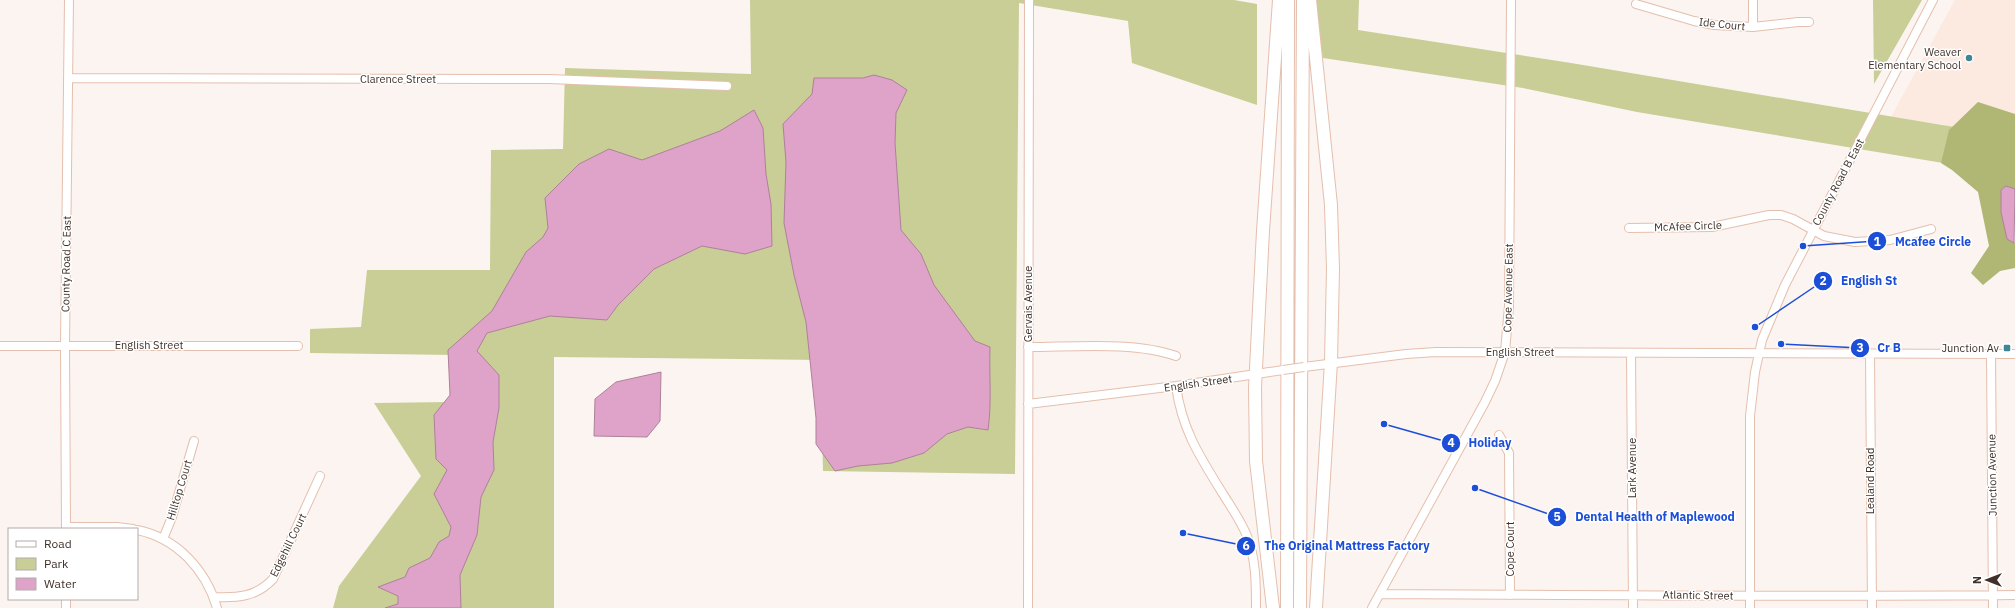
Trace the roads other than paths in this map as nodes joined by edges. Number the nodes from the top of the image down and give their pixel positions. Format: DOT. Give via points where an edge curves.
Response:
graph roads {
  1 [pos="69,0"];
  2 [pos="1029,0"];
  3 [pos="1279,0"];
  4 [pos="1288,0"];
  5 [pos="1303,0"];
  6 [pos="1310,0"];
  7 [pos="1511,0"];
  8 [pos="1753,0"];
  9 [pos="1933,0"];
  10 [pos="1636,4"];
  11 [pos="1809,22"];
  12 [pos="1753,27"];
  13 [pos="68,78"];
  14 [pos="727,86"];
  15 [pos="1629,228"];
  16 [pos="1814,228"];
  17 [pos="1931,229"];
  18 [pos="65,344"];
  19 [pos="0,346"];
  20 [pos="298,346"];
  21 [pos="1028,347"];
  22 [pos="1505,352"];
  23 [pos="1631,353"];
  24 [pos="1759,353"];
  25 [pos="1870,354"];
  26 [pos="1991,354"];
  27 [pos="2015,354"];
  28 [pos="1176,356"];
  29 [pos="1331,362"];
  30 [pos="1255,375"];
  31 [pos="1176,386"];
  32 [pos="1028,404"];
  33 [pos="1499,435"];
  34 [pos="194,441"];
  35 [pos="320,476"];
  36 [pos="66,528"];
  37 [pos="125,528"];
  38 [pos="138,530"];
  39 [pos="163,539"];
  40 [pos="1381,594"];
  41 [pos="1510,594"];
  42 [pos="1633,594"];
  43 [pos="1750,596"];
  44 [pos="1993,596"];
  45 [pos="2015,596"];
  46 [pos="214,597"];
  47 [pos="1872,597"];
  48 [pos="218,608"];
  49 [pos="1028,608"];
  50 [pos="1256,608"];
  51 [pos="1273,608"];
  52 [pos="1286,608"];
  53 [pos="1300,608"];
  54 [pos="1316,608"];
  55 [pos="1372,608"];
  56 [pos="1633,608"];
  57 [pos="1750,608"];
  58 [pos="1872,608"];
  59 [pos="1993,608"];
  1 -- 13 [label="street, County Road C East"];
  2 -- 21 [label="street, Gervais Avenue"];
  3 -- 30 [label="highway"];
  4 -- 52 [label="highway"];
  5 -- 53 [label="highway"];
  6 -- 29 [label="highway" via="1331,205"];
  7 -- 22 [label="street, Cope Avenue East" via="1509,312"];
  8 -- 12 [label="street"];
  9 -- 16 [label="street, County Road B East"];
  10 -- 12 [label="street, Ide Court" via="1714,25"];
  11 -- 12 [label="street, Ide Court"];
  13 -- 14 [label="street, Clarence Street" via="549,79"];
  13 -- 18 [label="street, County Road C East"];
  15 -- 16 [label="street, McAfee Circle" via="1719,226 1769,215 1781,215"];
  16 -- 17 [label="street, McAfee Circle" via="1824,236 1855,242 1884,241"];
  16 -- 24 [label="street, County Road B East" via="1774,308"];
  18 -- 19 [label="street, English Street"];
  18 -- 20 [label="street, English Street"];
  18 -- 36 [label="street, County Road C East"];
  21 -- 28 [label="street" via="1118,347 1163,351"];
  21 -- 32 [label="street, Gervais Avenue"];
  22 -- 23 [label="street, English Street"];
  22 -- 29 [label="street, English Street" via="1409,353"];
  22 -- 40 [label="street, Cope Avenue East" via="1485,402"];
  23 -- 24 [label="street, English Street"];
  23 -- 42 [label="street, Lark Avenue"];
  24 -- 25 [label="street, English Street"];
  24 -- 43 [label="street, County Road B East" via="1750,416"];
  25 -- 26 [label="street, English Street"];
  25 -- 47 [label="street, Lealand Road"];
  26 -- 27 [label="street, English Street"];
  26 -- 44 [label="street, Junction Avenue"];
  29 -- 30 [label="street, English Street, bridge"];
  29 -- 54 [label="highway"];
  30 -- 31 [label="street, English Street"];
  30 -- 51 [label="highway" via="1256,461"];
  31 -- 32 [label="street, English Street"];
  31 -- 50 [label="street" via="1178,406 1189,438 1247,536 1255,570"];
  32 -- 49 [label="street, Gervais Avenue"];
  33 -- 41 [label="street, Cope Court" via="1509,453"];
  34 -- 39 [label="street, Hilltop Court"];
  35 -- 46 [label="street, Edgehill Court" via="273,579 267,586 249,596"];
  36 -- 37 [label="street"];
  38 -- 39 [label="street"];
  39 -- 46 [label="street" via="177,548 198,568"];
  40 -- 41 [label="street, Atlantic Street"];
  40 -- 55 [label="street, Cope Avenue East"];
  41 -- 42 [label="street, Atlantic Street"];
  42 -- 43 [label="street, Atlantic Street"];
  42 -- 56 [label="street, Lark Avenue"];
  43 -- 47 [label="street, Atlantic Street"];
  43 -- 57 [label="street, County Road B East"];
  44 -- 45 [label="street, Atlantic Street"];
  44 -- 47 [label="street, Atlantic Street"];
  44 -- 59 [label="street, Junction Avenue"];
  46 -- 48 [label="street"];
  47 -- 58 [label="street, Lealand Road"];
}
